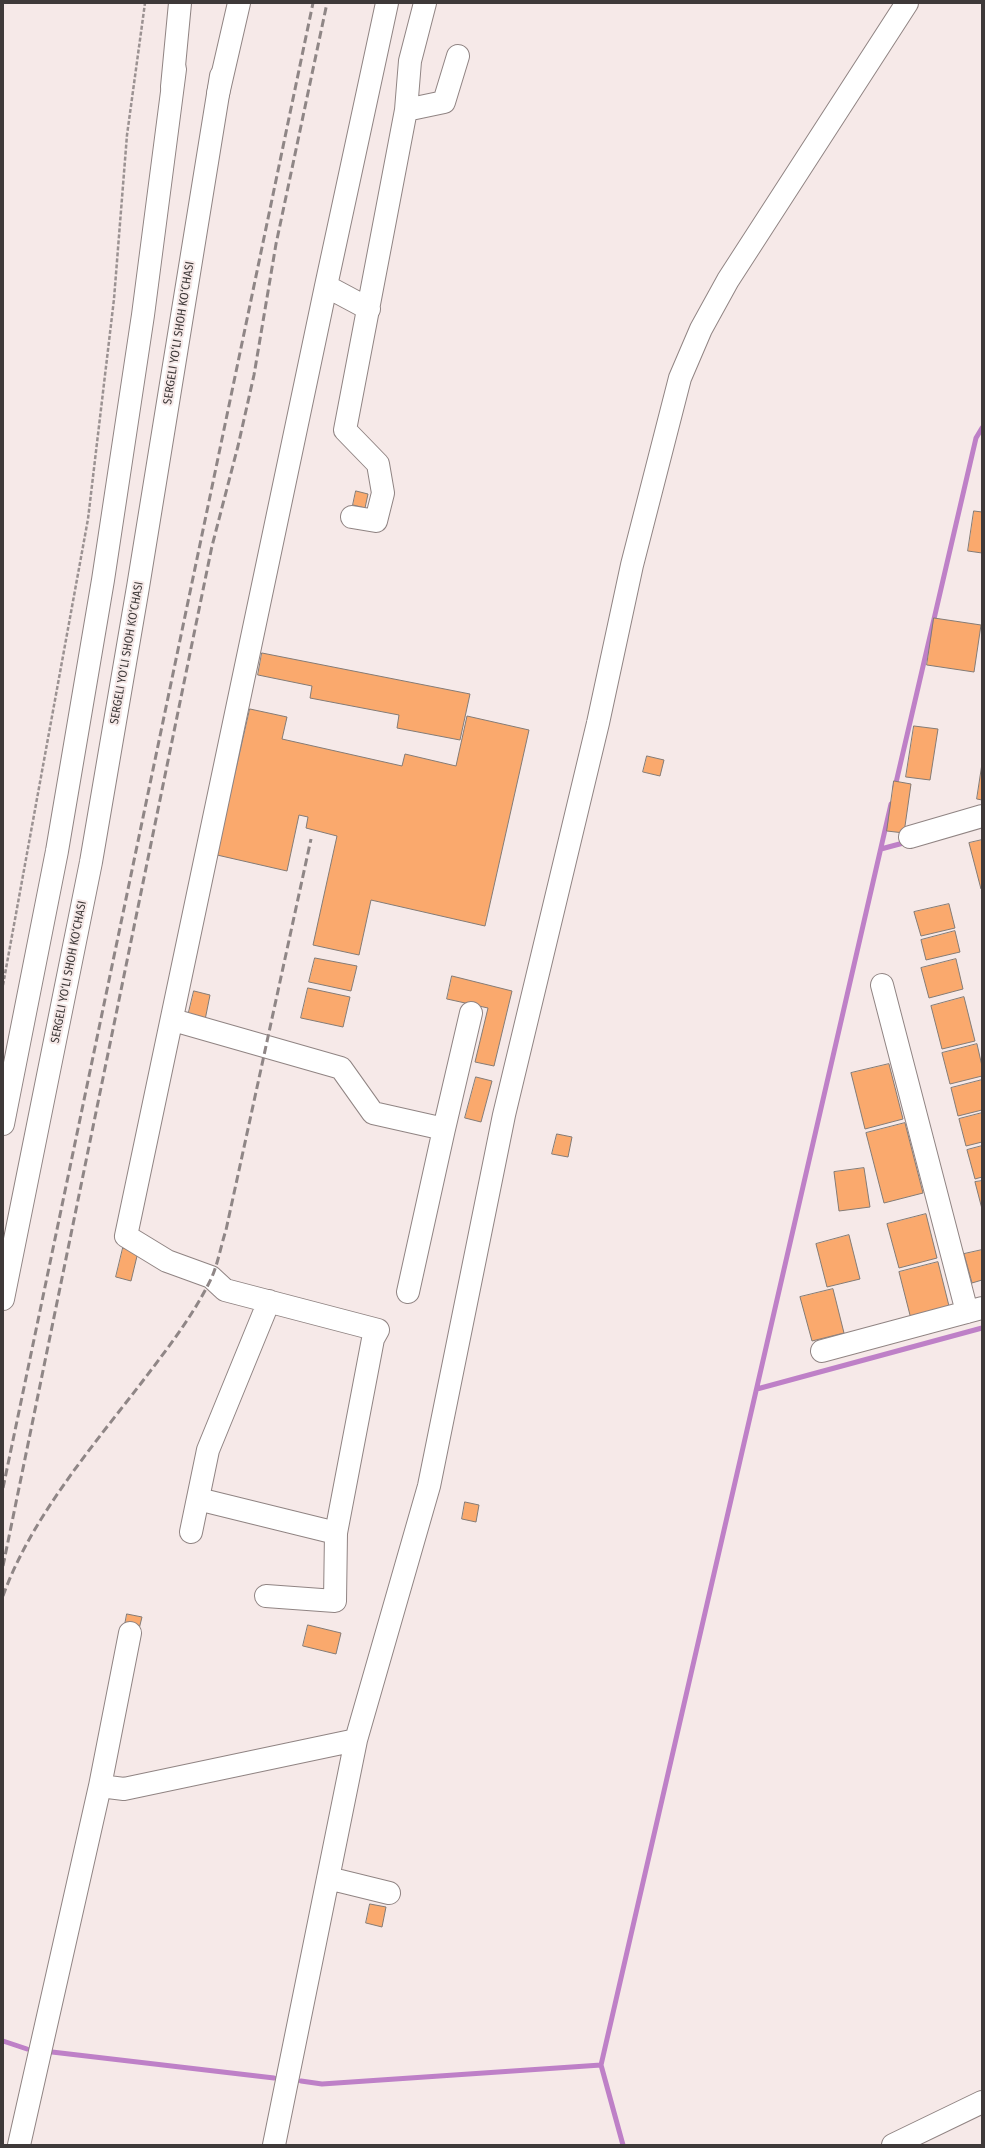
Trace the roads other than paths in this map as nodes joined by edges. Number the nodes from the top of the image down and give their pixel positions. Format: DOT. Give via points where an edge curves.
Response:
graph roads {
  1 [pos="180,3"];
  2 [pos="186,3"];
  3 [pos="230,3"];
  4 [pos="239,3"];
  5 [pos="387,3"];
  6 [pos="425,3"];
  7 [pos="907,3"];
  8 [pos="458,56"];
  9 [pos="172,87"];
  10 [pos="218,94"];
  11 [pos="406,110"];
  12 [pos="326,286"];
  13 [pos="369,309"];
  14 [pos="352,518"];
  15 [pos="982,816"];
  16 [pos="910,837"];
  17 [pos="882,986"];
  18 [pos="471,1014"];
  19 [pos="173,1020"];
  20 [pos="3,1124"];
  21 [pos="444,1129"];
  22 [pos="408,1292"];
  23 [pos="3,1299"];
  24 [pos="269,1301"];
  25 [pos="974,1310"];
  26 [pos="822,1351"];
  27 [pos="198,1499"];
  28 [pos="191,1532"];
  29 [pos="336,1533"];
  30 [pos="266,1596"];
  31 [pos="130,1632"];
  32 [pos="356,1740"];
  33 [pos="100,1786"];
  34 [pos="328,1878"];
  35 [pos="389,1893"];
  36 [pos="982,2102"];
  37 [pos="19,2145"];
  38 [pos="274,2145"];
  39 [pos="893,2145"];
  1 -- 9 [label="main road"];
  2 -- 9 [label="main road"];
  3 -- 10 [label="main road, SERGELI YO‘LI SHOH KO‘CHASI"];
  4 -- 10 [label="main road"];
  5 -- 12 [label="main road"];
  6 -- 11 [label="main road" via="410,61"];
  7 -- 32 [label="main road" via="728,280 701,329 680,378 632,565 598,723 504,1115 429,1486"];
  8 -- 11 [label="main road" via="444,102"];
  9 -- 20 [label="main road" via="143,315 103,580 57,851"];
  10 -- 23 [label="main road, SERGELI YO‘LI SHOH KO‘CHASI" via="91,862"];
  11 -- 13 [label="main road"];
  12 -- 13 [label="main road"];
  12 -- 19 [label="main road"];
  13 -- 14 [label="main road" via="345,430 378,464 383,493 376,521"];
  15 -- 16 [label="main road"];
  17 -- 25 [label="main road"];
  18 -- 21 [label="main road"];
  19 -- 21 [label="main road" via="341,1068 373,1113"];
  19 -- 24 [label="main road" via="126,1236 167,1261 212,1278 225,1290"];
  21 -- 22 [label="main road"];
  24 -- 27 [label="main road" via="208,1450"];
  24 -- 29 [label="main road" via="378,1330 373,1339"];
  25 -- 26 [label="main road"];
  27 -- 28 [label="main road"];
  27 -- 29 [label="main road"];
  29 -- 30 [label="main road" via="335,1601"];
  31 -- 33 [label="main road"];
  32 -- 33 [label="main road" via="124,1789"];
  32 -- 34 [label="main road"];
  33 -- 37 [label="main road"];
  34 -- 35 [label="main road"];
  34 -- 38 [label="main road"];
  36 -- 39 [label="main road"];
}
